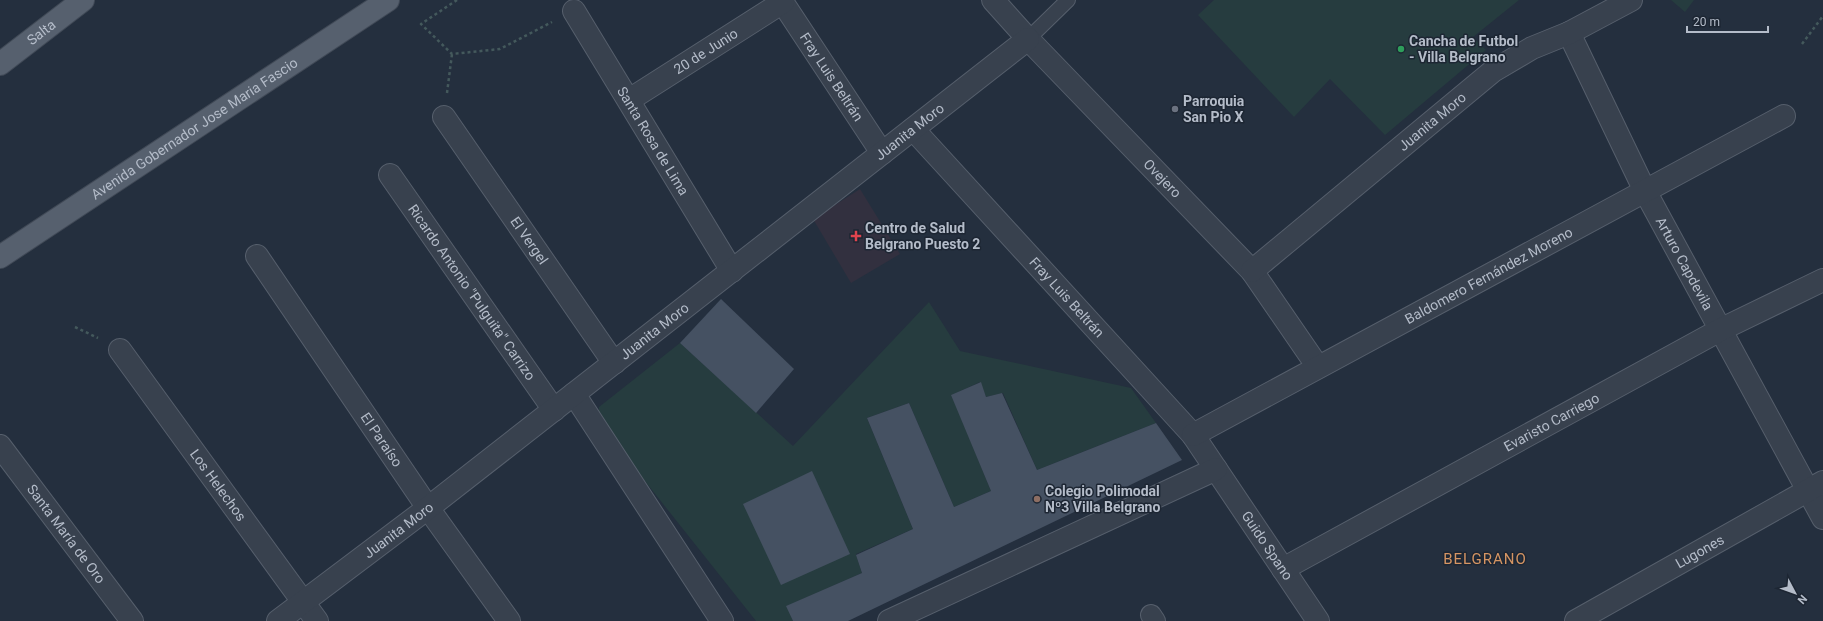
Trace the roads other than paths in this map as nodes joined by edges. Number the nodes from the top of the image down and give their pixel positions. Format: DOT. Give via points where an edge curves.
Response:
graph roads {
  1 [pos="83,0"];
  2 [pos="388,0"];
  3 [pos="993,0"];
  4 [pos="1068,0"];
  5 [pos="1632,0"];
  6 [pos="782,1"];
  7 [pos="574,11"];
  8 [pos="1569,33"];
  9 [pos="1028,39"];
  10 [pos="0,64"];
  11 [pos="629,100"];
  12 [pos="1784,116"];
  13 [pos="444,117"];
  14 [pos="913,129"];
  15 [pos="882,153"];
  16 [pos="390,175"];
  17 [pos="1645,191"];
  18 [pos="257,256"];
  19 [pos="0,257"];
  20 [pos="732,270"];
  21 [pos="1252,271"];
  22 [pos="1823,280"];
  23 [pos="1720,330"];
  24 [pos="120,350"];
  25 [pos="614,363"];
  26 [pos="1318,367"];
  27 [pos="574,394"];
  28 [pos="554,410"];
  29 [pos="1193,435"];
  30 [pos="0,446"];
  31 [pos="1216,469"];
  32 [pos="1816,486"];
  33 [pos="428,508"];
  34 [pos="1823,518"];
  35 [pos="1283,569"];
  36 [pos="303,602"];
  37 [pos="132,621"];
  38 [pos="278,621"];
  39 [pos="318,621"];
  40 [pos="509,621"];
  41 [pos="722,621"];
  42 [pos="889,621"];
  43 [pos="1318,621"];
  44 [pos="1576,621"];
  1 -- 10 [label="main road, Salta"];
  2 -- 19 [label="main road, Avenida Gobernador Jose Maria Fascio"];
  3 -- 9 [label="street, Ovejero"];
  4 -- 9 [label="lane"];
  5 -- 8 [label="street, Juanita Moro"];
  6 -- 11 [label="street, 20 de Junio"];
  6 -- 15 [label="street, Fray Luis Beltrán"];
  7 -- 11 [label="street, Santa Rosa de Lima"];
  8 -- 17 [label="street, Arturo Capdevila"];
  8 -- 21 [label="street, Juanita Moro" via="1532,48 1493,71"];
  9 -- 14 [label="street, Juanita Moro"];
  9 -- 21 [label="street, Ovejero"];
  11 -- 20 [label="street, Santa Rosa de Lima"];
  12 -- 17 [label="street, Baldomero Fernández Moreno"];
  13 -- 25 [label="street, El Vergel"];
  14 -- 15 [label="street, Juanita Moro"];
  14 -- 29 [label="street, Fray Luis Beltrán"];
  15 -- 20 [label="street, Juanita Moro"];
  16 -- 28 [label="street, Ricardo Antonio \"Pulguita\" Carrizo"];
  17 -- 23 [label="street, Arturo Capdevila"];
  17 -- 26 [label="street, Baldomero Fernández Moreno"];
  18 -- 33 [label="street, El Paraíso"];
  20 -- 25 [label="street, Juanita Moro"];
  21 -- 26 [label="street, Ovejero"];
  22 -- 23 [label="street, Evaristo Carriego"];
  23 -- 32 [label="street, Arturo Capdevila"];
  23 -- 35 [label="street, Evaristo Carriego"];
  24 -- 36 [label="street, Los Helechos"];
  25 -- 27 [label="street, Juanita Moro"];
  26 -- 29 [label="street, Baldomero Fernández Moreno"];
  27 -- 28 [label="street, Juanita Moro"];
  27 -- 41 [label="street"];
  28 -- 33 [label="street, Juanita Moro"];
  29 -- 31 [label="street, Fray Luis Beltrán"];
  30 -- 37 [label="street, Santa María de Oro"];
  31 -- 35 [label="street, Guido Spano"];
  31 -- 42 [label="street"];
  32 -- 34 [label="street, Arturo Capdevila"];
  32 -- 44 [label="street, Lugones"];
  33 -- 36 [label="street, Juanita Moro"];
  33 -- 40 [label="street, El Paraíso"];
  35 -- 43 [label="street, Guido Spano"];
  36 -- 38 [label="street, Juanita Moro"];
  36 -- 39 [label="street, Los Helechos"];
}
